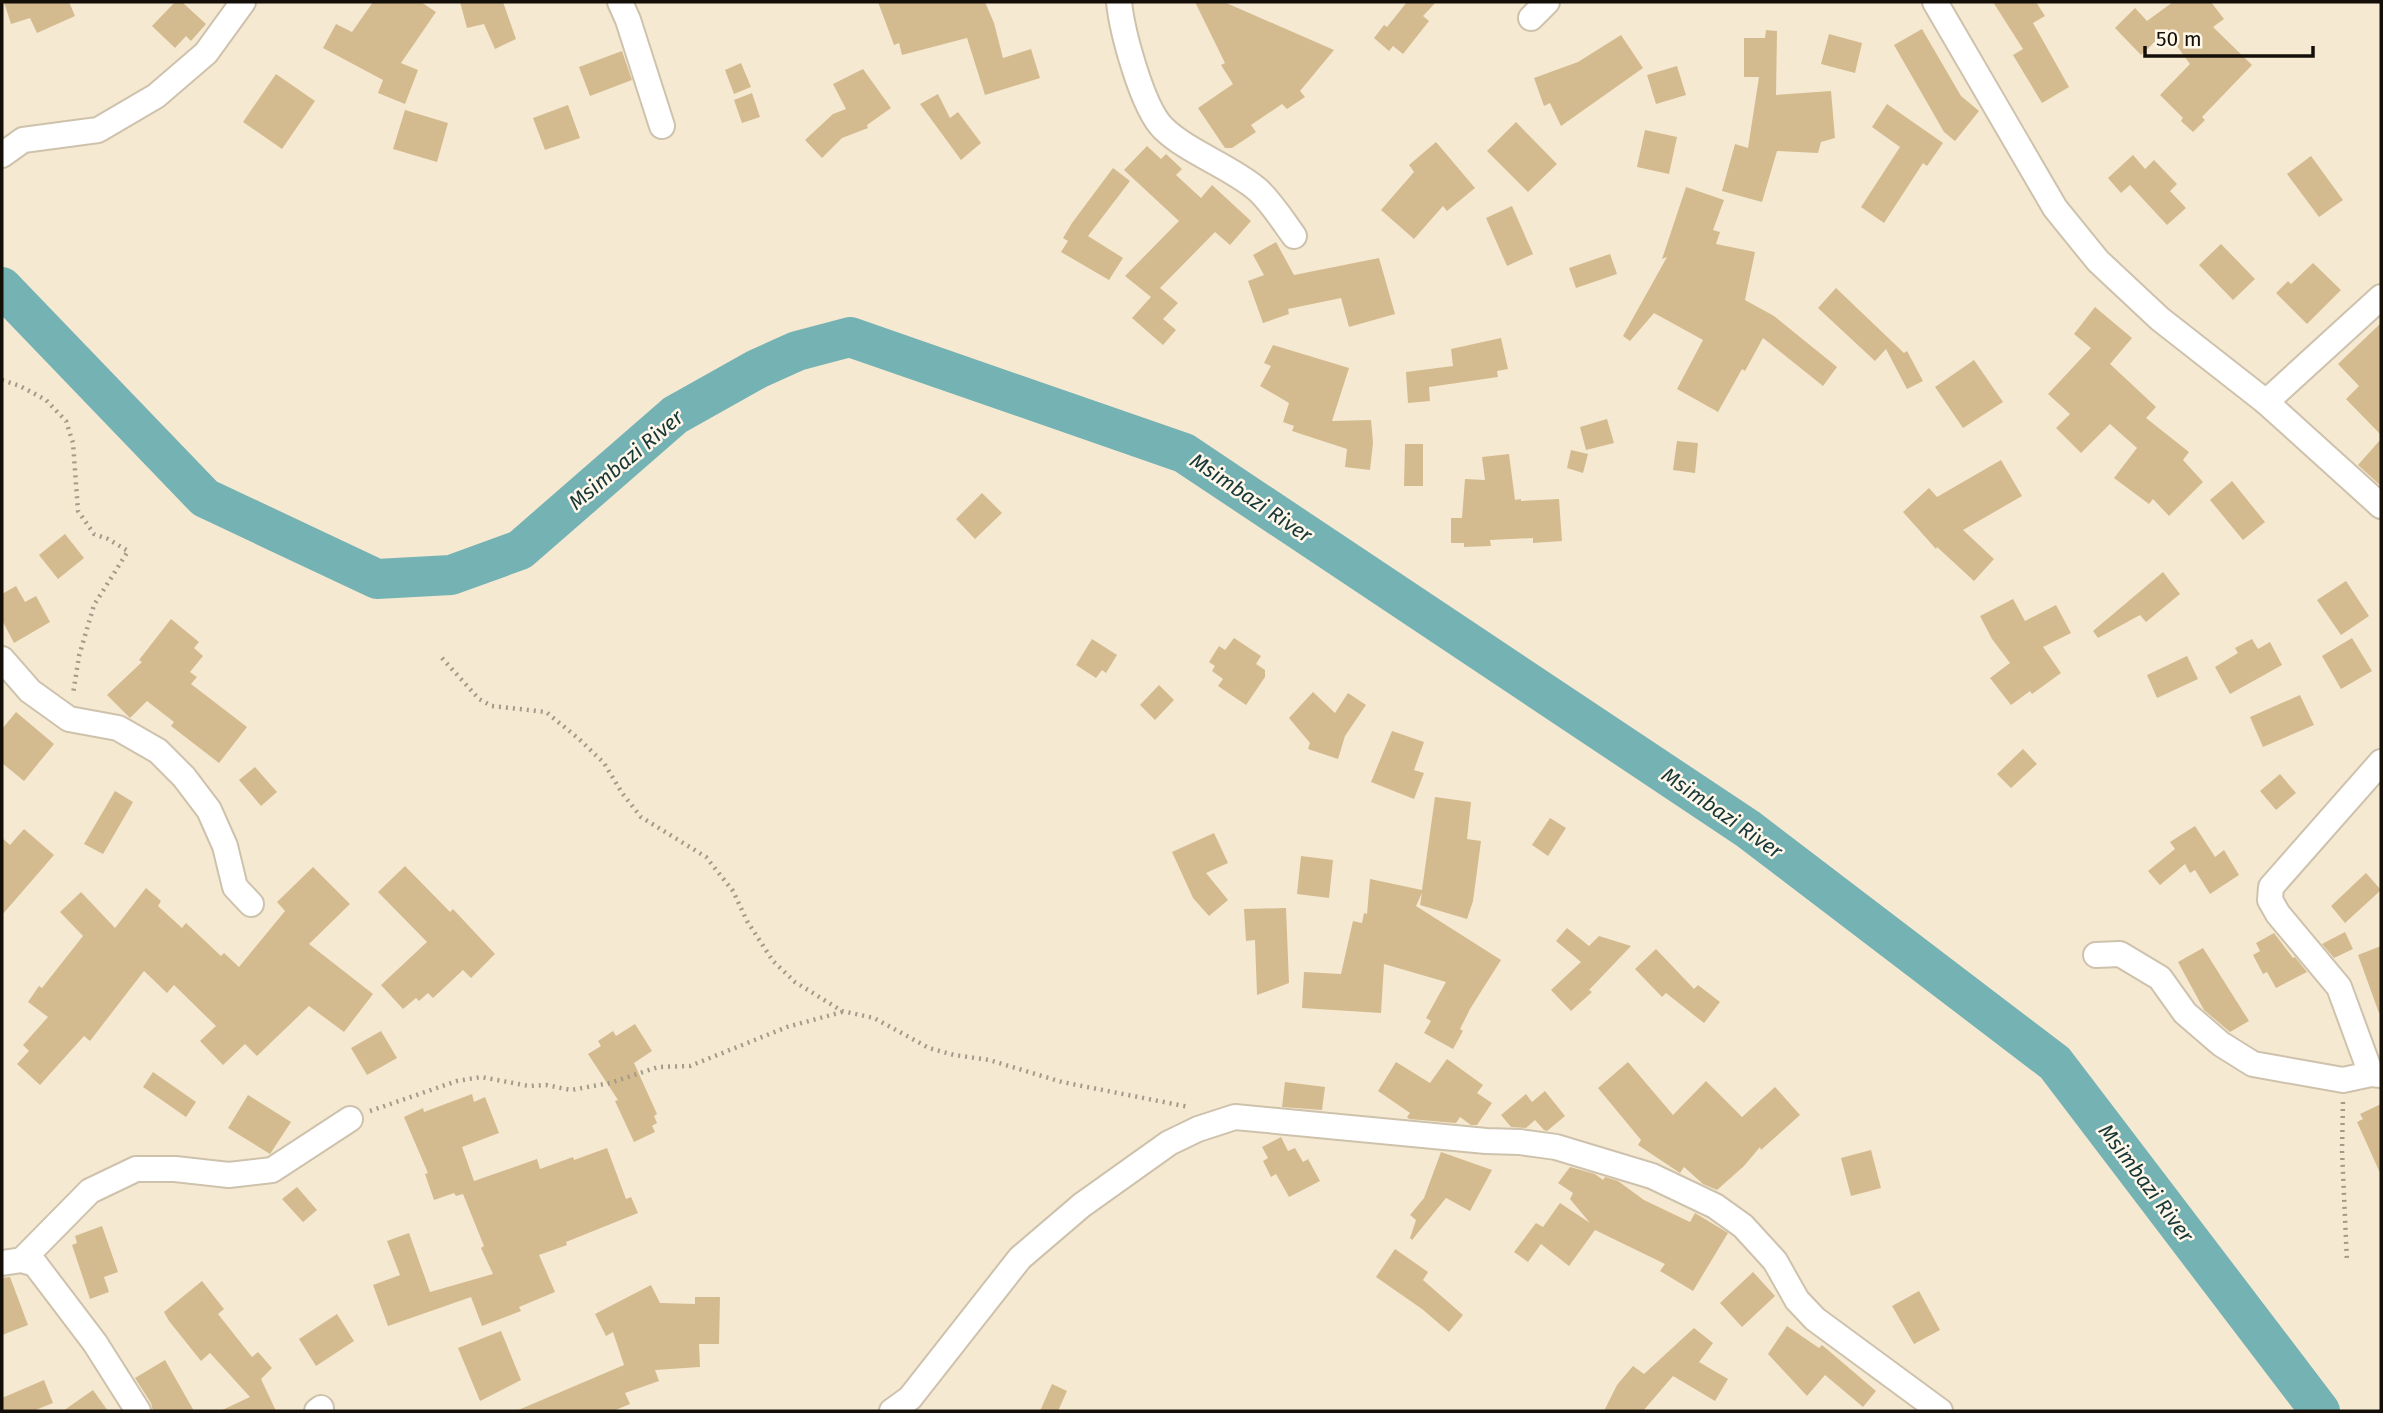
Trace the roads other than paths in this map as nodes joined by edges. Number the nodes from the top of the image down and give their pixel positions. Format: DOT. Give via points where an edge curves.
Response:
graph roads {
  1 [pos="243,2"];
  2 [pos="620,2"];
  3 [pos="1119,2"];
  4 [pos="1934,2"];
  5 [pos="662,126"];
  6 [pos="2,155"];
  7 [pos="1294,236"];
  8 [pos="2381,297"];
  9 [pos="2266,402"];
  10 [pos="2381,506"];
  11 [pos="2,659"];
  12 [pos="2381,762"];
  13 [pos="251,904"];
  14 [pos="2096,955"];
  15 [pos="2376,1074"];
  16 [pos="350,1119"];
  17 [pos="12,1261"];
  18 [pos="138,1411"];
  19 [pos="892,1411"];
  20 [pos="1940,1411"];
  1 -- 6 [label="street" via="206,53 156,96 98,130 23,140"];
  2 -- 5 [label="street"];
  3 -- 7 [label="street" via="1127,42 1153,114 1163,128 1257,189"];
  4 -- 9 [label="street" via="2055,208 2098,261 2160,319"];
  8 -- 9 [label="street"];
  9 -- 10 [label="street"];
  11 -- 13 [label="street" via="30,691 69,719 118,727 158,751 209,810 225,846 235,887"];
  12 -- 15 [label="street" via="2271,887 2270,900 2339,987"];
  14 -- 15 [label="street" via="2120,954 2160,978 2185,1013 2253,1064 2343,1080"];
  16 -- 17 [label="street" via="272,1170 229,1175 136,1170 90,1191"];
  17 -- 18 [label="street" via="35,1264 47,1278"];
  19 -- 20 [label="street" via="910,1398 1020,1258 1082,1205 1169,1143 1235,1118 1556,1147 1652,1176 1715,1206 1743,1226 1775,1261 1797,1300 1815,1319"];
}
